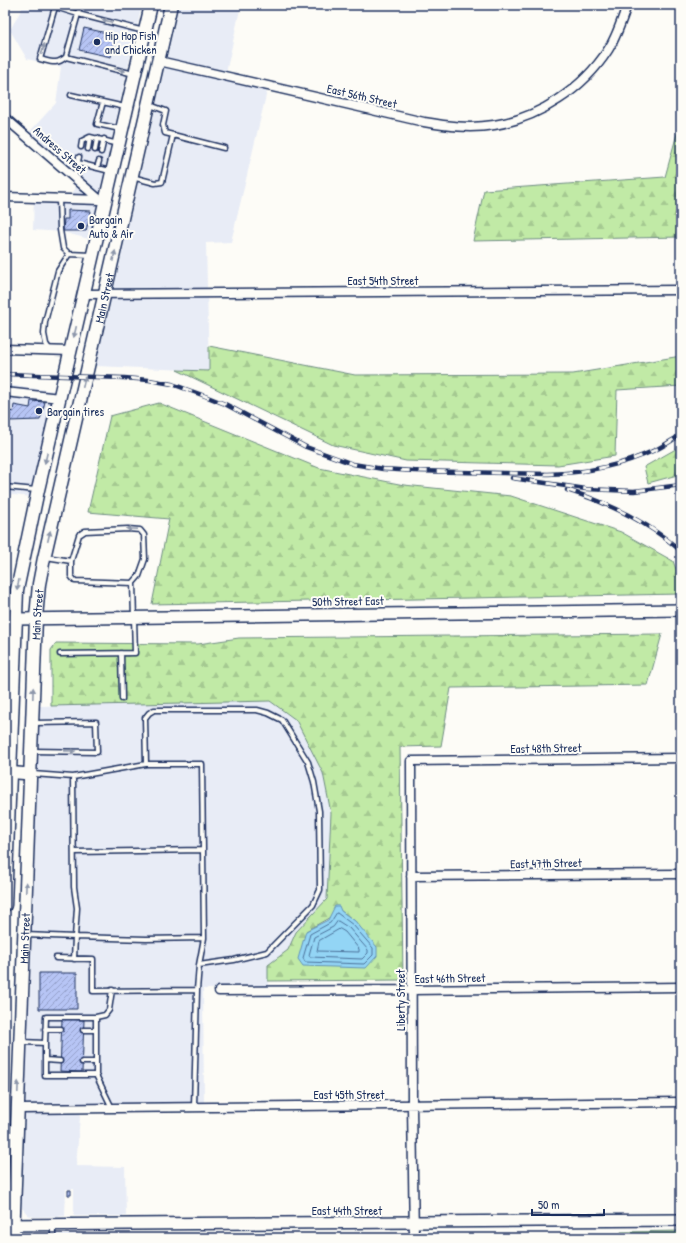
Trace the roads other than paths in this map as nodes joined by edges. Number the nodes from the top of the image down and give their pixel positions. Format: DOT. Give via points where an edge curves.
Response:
graph roads {
  1 [pos="80,5"];
  2 [pos="151,5"];
  3 [pos="171,5"];
  4 [pos="627,5"];
  5 [pos="78,14"];
  6 [pos="145,31"];
  7 [pos="66,57"];
  8 [pos="158,61"];
  9 [pos="135,74"];
  10 [pos="71,95"];
  11 [pos="103,102"];
  12 [pos="149,105"];
  13 [pos="127,108"];
  14 [pos="5,118"];
  15 [pos="122,130"];
  16 [pos="173,135"];
  17 [pos="90,137"];
  18 [pos="97,138"];
  19 [pos="104,139"];
  20 [pos="119,144"];
  21 [pos="81,147"];
  22 [pos="224,148"];
  23 [pos="88,149"];
  24 [pos="95,150"];
  25 [pos="101,152"];
  26 [pos="79,157"];
  27 [pos="86,158"];
  28 [pos="93,160"];
  29 [pos="99,161"];
  30 [pos="78,163"];
  31 [pos="85,165"];
  32 [pos="91,166"];
  33 [pos="97,168"];
  34 [pos="113,172"];
  35 [pos="132,177"];
  36 [pos="74,178"];
  37 [pos="5,197"];
  38 [pos="59,199"];
  39 [pos="103,200"];
  40 [pos="69,254"];
  41 [pos="93,255"];
  42 [pos="681,290"];
  43 [pos="106,293"];
  44 [pos="84,294"];
  45 [pos="5,349"];
  46 [pos="50,350"];
  47 [pos="71,351"];
  48 [pos="5,392"];
  49 [pos="60,398"];
  50 [pos="5,487"];
  51 [pos="38,490"];
  52 [pos="44,556"];
  53 [pos="71,562"];
  54 [pos="133,583"];
  55 [pos="681,610"];
  56 [pos="133,617"];
  57 [pos="36,618"];
  58 [pos="16,619"];
  59 [pos="122,653"];
  60 [pos="60,654"];
  61 [pos="122,699"];
  62 [pos="32,723"];
  63 [pos="31,750"];
  64 [pos="681,758"];
  65 [pos="411,761"];
  66 [pos="146,764"];
  67 [pos="8,772"];
  68 [pos="30,774"];
  69 [pos="73,777"];
  70 [pos="203,850"];
  71 [pos="74,852"];
  72 [pos="681,874"];
  73 [pos="411,876"];
  74 [pos="5,905"];
  75 [pos="24,935"];
  76 [pos="75,936"];
  77 [pos="204,938"];
  78 [pos="56,958"];
  79 [pos="74,959"];
  80 [pos="199,965"];
  81 [pos="681,987"];
  82 [pos="112,990"];
  83 [pos="197,990"];
  84 [pos="412,990"];
  85 [pos="219,991"];
  86 [pos="96,1017"];
  87 [pos="45,1029"];
  88 [pos="61,1029"];
  89 [pos="84,1030"];
  90 [pos="96,1030"];
  91 [pos="20,1042"];
  92 [pos="45,1043"];
  93 [pos="45,1060"];
  94 [pos="60,1061"];
  95 [pos="82,1062"];
  96 [pos="96,1062"];
  97 [pos="96,1075"];
  98 [pos="681,1102"];
  99 [pos="412,1106"];
  100 [pos="194,1107"];
  101 [pos="112,1108"];
  102 [pos="18,1109"];
  103 [pos="681,1220"];
  104 [pos="414,1222"];
  105 [pos="9,1225"];
  106 [pos="53,1225"];
  107 [pos="13,1238"];
  108 [pos="53,1238"];
  109 [pos="414,1238"];
  1 -- 5 [label="lane"];
  2 -- 6 [label="main road, Main Street"];
  3 -- 8 [label="main road, Main Street"];
  4 -- 8 [label="street, East 56th Street" via="608,50 577,86 558,100 526,116 494,125 470,127 424,122"];
  6 -- 5 [label="lane, one-way"];
  5 -- 7 [label="lane"];
  7 -- 5 [label="lane, one-way" via="59,62 40,59 55,7"];
  6 -- 9 [label="main road, Main Street"];
  7 -- 9 [label="lane, one-way"];
  8 -- 12 [label="main road, Main Street"];
  9 -- 13 [label="main road, Main Street"];
  10 -- 11 [label="lane"];
  11 -- 13 [label="lane"];
  11 -- 15 [label="lane" via="97,124"];
  12 -- 16 [label="lane" via="166,111 163,125 165,132"];
  12 -- 35 [label="main road, Main Street"];
  13 -- 15 [label="main road, Main Street"];
  14 -- 36 [label="street, Andress Street"];
  15 -- 20 [label="main road, Main Street"];
  16 -- 22 [label="lane"];
  16 -- 35 [label="lane" via="162,182 155,183"];
  17 -- 18 [label="lane"];
  17 -- 21 [label="lane" via="82,141"];
  17 -- 23 [label="lane"];
  18 -- 19 [label="lane"];
  18 -- 24 [label="lane"];
  19 -- 20 [label="lane"];
  19 -- 25 [label="lane"];
  20 -- 34 [label="main road, Main Street"];
  26 -- 30 [label="lane"];
  27 -- 31 [label="lane"];
  28 -- 32 [label="lane"];
  29 -- 33 [label="lane"];
  30 -- 31 [label="lane"];
  30 -- 36 [label="lane"];
  31 -- 32 [label="lane"];
  32 -- 33 [label="lane"];
  33 -- 34 [label="lane"];
  34 -- 39 [label="main road, Main Street"];
  43 -- 35 [label="main road, Main Street, one-way"];
  36 -- 39 [label="street, Andress Street"];
  37 -- 38 [label="street"];
  38 -- 39 [label="street"];
  38 -- 40 [label="lane" via="63,248"];
  39 -- 41 [label="main road, Main Street"];
  40 -- 41 [label="lane"];
  40 -- 46 [label="lane" via="58,271 45,322 44,334"];
  41 -- 44 [label="main road, Main Street"];
  42 -- 43 [label="street, East 54th Street"];
  43 -- 44 [label="street, East 54th Street"];
  52 -- 43 [label="main road, Main Street, one-way"];
  44 -- 47 [label="main road, Main Street, one-way"];
  45 -- 46 [label="street"];
  46 -- 47 [label="street"];
  47 -- 49 [label="main road, Main Street"];
  48 -- 49 [label="street"];
  49 -- 51 [label="main road, Main Street, one-way"];
  50 -- 51 [label="lane"];
  51 -- 58 [label="main road, Main Street, one-way" via="20,572"];
  52 -- 53 [label="lane"];
  52 -- 57 [label="main road, Main Street"];
  53 -- 54 [label="lane" via="71,576 75,581"];
  54 -- 53 [label="lane, one-way" via="139,576 145,559 144,535 140,530 85,531 79,535"];
  54 -- 56 [label="lane"];
  55 -- 56 [label="street, 50th Street East"];
  56 -- 57 [label="street, 50th Street East"];
  56 -- 59 [label="lane" via="135,653"];
  57 -- 58 [label="street, 50th Street East"];
  62 -- 57 [label="main road, Main Street, one-way"];
  58 -- 67 [label="main road, Main Street"];
  59 -- 60 [label="lane"];
  59 -- 61 [label="lane"];
  62 -- 63 [label="main road, Main Street"];
  63 -- 62 [label="lane, one-way" via="97,752 96,722"];
  63 -- 68 [label="main road, Main Street"];
  64 -- 65 [label="street, East 48th Street"];
  65 -- 73 [label="street, Liberty Street"];
  66 -- 69 [label="lane"];
  66 -- 70 [label="lane" via="202,764"];
  66 -- 80 [label="lane" via="145,718 154,710 257,710 282,720 308,762 314,782 320,811 320,890 313,905 267,952"];
  67 -- 68 [label="street"];
  67 -- 74 [label="main road, Main Street"];
  68 -- 69 [label="lane"];
  75 -- 68 [label="main road, Main Street, one-way"];
  69 -- 71 [label="lane"];
  70 -- 71 [label="lane"];
  70 -- 77 [label="lane"];
  71 -- 76 [label="lane" via="77,908"];
  72 -- 73 [label="street, East 47th Street"];
  73 -- 84 [label="street, Liberty Street"];
  75 -- 76 [label="lane"];
  75 -- 91 [label="main road, Main Street"];
  76 -- 77 [label="lane"];
  76 -- 79 [label="lane"];
  77 -- 80 [label="lane"];
  78 -- 79 [label="lane"];
  79 -- 82 [label="lane" via="93,959 93,991"];
  80 -- 83 [label="lane"];
  81 -- 84 [label="street, East 46th Street"];
  82 -- 83 [label="lane"];
  82 -- 86 [label="lane" via="109,1010 105,1015"];
  83 -- 100 [label="lane"];
  84 -- 85 [label="street, East 46th Street"];
  84 -- 99 [label="street, Liberty Street"];
  86 -- 87 [label="lane" via="46,1017"];
  86 -- 90 [label="lane"];
  87 -- 88 [label="lane"];
  87 -- 92 [label="lane"];
  89 -- 90 [label="lane"];
  90 -- 96 [label="lane"];
  91 -- 92 [label="lane"];
  102 -- 91 [label="main road, Main Street, one-way"];
  92 -- 93 [label="lane"];
  93 -- 94 [label="lane"];
  93 -- 97 [label="lane" via="45,1075"];
  95 -- 96 [label="lane"];
  96 -- 97 [label="lane"];
  97 -- 101 [label="lane"];
  98 -- 99 [label="street, East 45th Street"];
  99 -- 100 [label="street, East 45th Street"];
  99 -- 104 [label="street, Liberty Street"];
  100 -- 101 [label="street, East 45th Street"];
  101 -- 102 [label="street, East 45th Street"];
  102 -- 105 [label="main road, Main Street"];
  103 -- 104 [label="street, East 44th Street"];
  104 -- 106 [label="street, East 44th Street"];
  104 -- 109 [label="street, Liberty Street"];
  105 -- 106 [label="street, East 44th Street"];
  105 -- 107 [label="main road, Main Street"];
  106 -- 108 [label="lane"];
}
